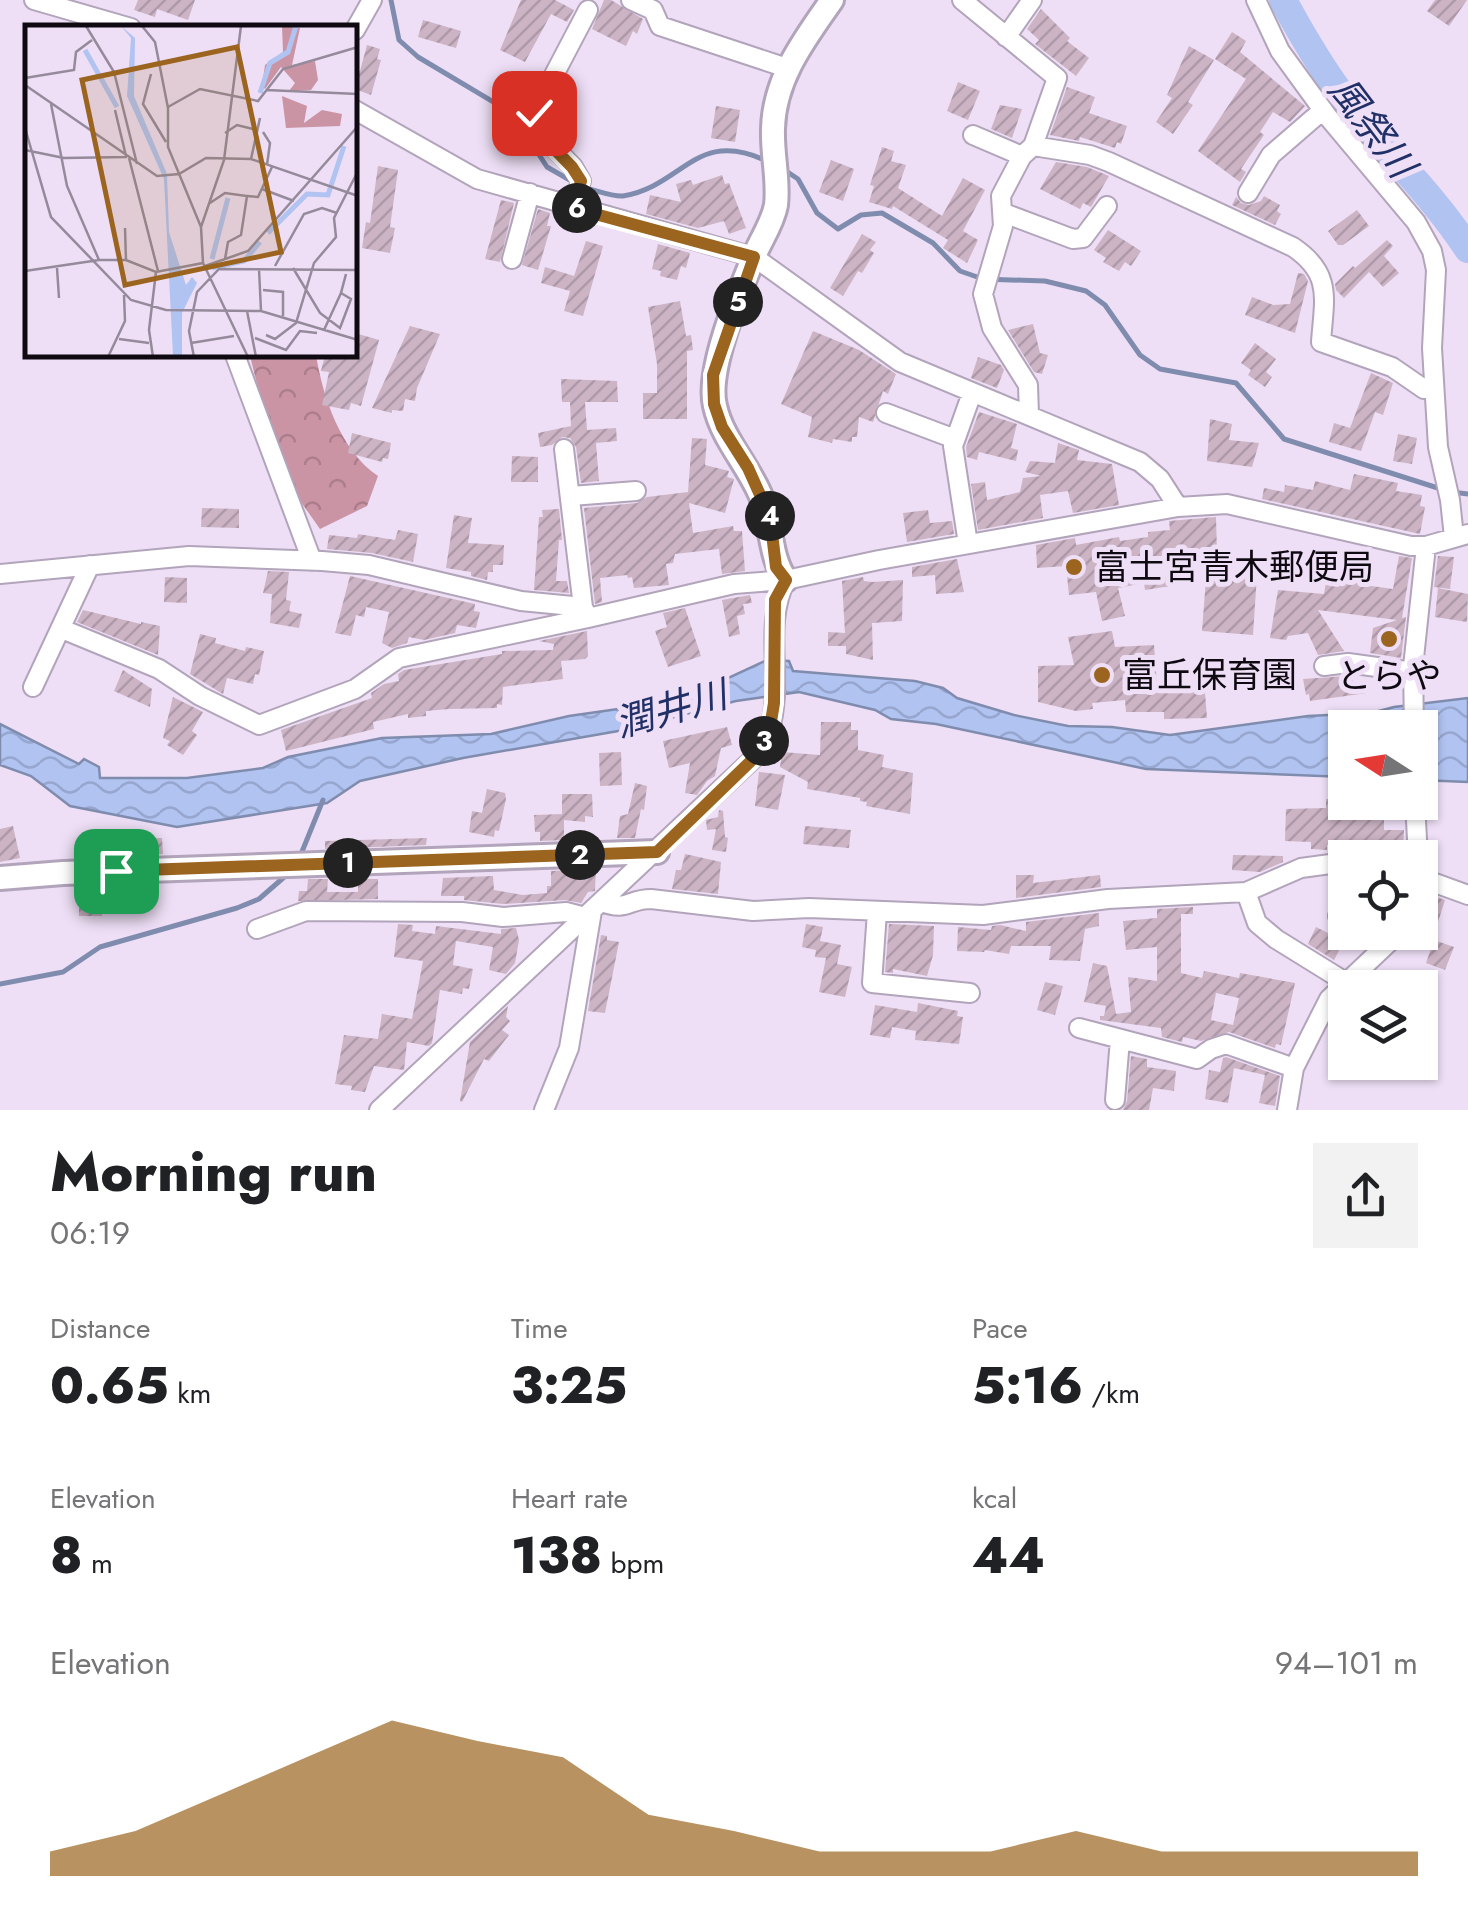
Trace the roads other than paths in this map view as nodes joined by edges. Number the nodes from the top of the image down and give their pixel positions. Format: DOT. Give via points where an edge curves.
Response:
graph roads {
  1 [pos="34,0"];
  2 [pos="372,0"];
  3 [pos="630,0"];
  4 [pos="832,0"];
  5 [pos="962,0"];
  6 [pos="1032,0"];
  7 [pos="1256,0"];
  8 [pos="588,10"];
  9 [pos="121,25"];
  10 [pos="358,25"];
  11 [pos="1006,36"];
  12 [pos="787,68"];
  13 [pos="1323,110"];
  14 [pos="358,112"];
  15 [pos="973,135"];
  16 [pos="1027,151"];
  17 [pos="530,193"];
  18 [pos="1248,194"];
  19 [pos="574,204"];
  20 [pos="1106,206"];
  21 [pos="1004,213"];
  22 [pos="754,257"];
  23 [pos="512,259"];
  24 [pos="236,358"];
  25 [pos="1434,388"];
  26 [pos="972,393"];
  27 [pos="886,413"];
  28 [pos="1029,415"];
  29 [pos="955,439"];
  30 [pos="564,449"];
  31 [pos="636,491"];
  32 [pos="571,496"];
  33 [pos="1178,508"];
  34 [pos="1461,536"];
  35 [pos="968,544"];
  36 [pos="1426,546"];
  37 [pos="312,560"];
  38 [pos="90,565"];
  39 [pos="0,574"];
  40 [pos="786,580"];
  41 [pos="585,613"];
  42 [pos="62,630"];
  43 [pos="1324,666"];
  44 [pos="1413,672"];
  45 [pos="33,687"];
  46 [pos="1414,710"];
  47 [pos="657,852"];
  48 [pos="1328,864"];
  49 [pos="0,878"];
  50 [pos="1438,885"];
  51 [pos="1246,892"];
  52 [pos="1468,895"];
  53 [pos="593,910"];
  54 [pos="878,912"];
  55 [pos="256,929"];
  56 [pos="1380,950"];
  57 [pos="1328,970"];
  58 [pos="1360,970"];
  59 [pos="970,993"];
  60 [pos="1328,1002"];
  61 [pos="1079,1028"];
  62 [pos="1120,1039"];
  63 [pos="1294,1068"];
  64 [pos="1115,1100"];
  65 [pos="379,1110"];
  66 [pos="544,1110"];
  67 [pos="1286,1110"];
  1 -- 9 [label="street"];
  2 -- 10 [label="street"];
  3 -- 12 [label="street" via="653,10 660,26"];
  4 -- 12 [label="street"];
  5 -- 11 [label="street"];
  6 -- 11 [label="street"];
  7 -- 13 [label="street" via="1280,51"];
  8 -- 19 [label="street" via="534,113 534,128 581,181"];
  11 -- 16 [label="street" via="1057,78"];
  12 -- 22 [label="street" via="772,125 775,210"];
  13 -- 18 [label="street" via="1272,156"];
  13 -- 25 [label="street" via="1416,222 1432,251"];
  14 -- 17 [label="street" via="477,179"];
  15 -- 16 [label="street"];
  16 -- 21 [label="street" via="1001,196"];
  16 -- 25 [label="street" via="1090,155 1293,246 1324,284 1320,342"];
  17 -- 19 [label="street"];
  17 -- 23 [label="street"];
  19 -- 22 [label="street"];
  20 -- 21 [label="street" via="1083,238 1073,239"];
  21 -- 28 [label="street" via="983,294 992,328 1028,384"];
  22 -- 26 [label="street" via="900,362"];
  22 -- 40 [label="street" via="713,375 714,404 770,517 776,567"];
  24 -- 37 [label="street"];
  25 -- 34 [label="street" via="1438,447"];
  26 -- 28 [label="street"];
  26 -- 29 [label="street"];
  27 -- 29 [label="street"];
  28 -- 33 [label="street" via="1140,462"];
  29 -- 35 [label="street"];
  30 -- 32 [label="street"];
  31 -- 32 [label="street"];
  32 -- 41 [label="street"];
  33 -- 35 [label="street"];
  33 -- 36 [label="street" via="1227,504"];
  34 -- 36 [label="street"];
  35 -- 40 [label="street"];
  36 -- 44 [label="street"];
  37 -- 38 [label="street" via="189,556"];
  37 -- 41 [label="street" via="370,565"];
  38 -- 39 [label="street"];
  38 -- 42 [label="street"];
  40 -- 41 [label="street"];
  40 -- 47 [label="street" via="775,600 769,734 753,759"];
  41 -- 42 [label="street" via="399,658 355,689 259,725 159,669"];
  42 -- 45 [label="street"];
  43 -- 44 [label="street"];
  44 -- 46 [label="street"];
  47 -- 49 [label="street"];
  47 -- 53 [label="street"];
  48 -- 51 [label="street" via="1301,868"];
  50 -- 52 [label="street"];
  51 -- 54 [label="street" via="1108,899 983,915"];
  51 -- 57 [label="street" via="1257,922"];
  53 -- 54 [label="street" via="650,899 754,911"];
  53 -- 55 [label="street" via="504,917 306,911"];
  53 -- 65 [label="street"];
  53 -- 66 [label="street" via="569,1048"];
  54 -- 59 [label="street" via="872,983"];
  56 -- 58 [label="street"];
  60 -- 63 [label="street"];
  61 -- 62 [label="street"];
  62 -- 63 [label="street" via="1196,1059 1226,1044"];
  62 -- 64 [label="street"];
  63 -- 67 [label="street"];
}
